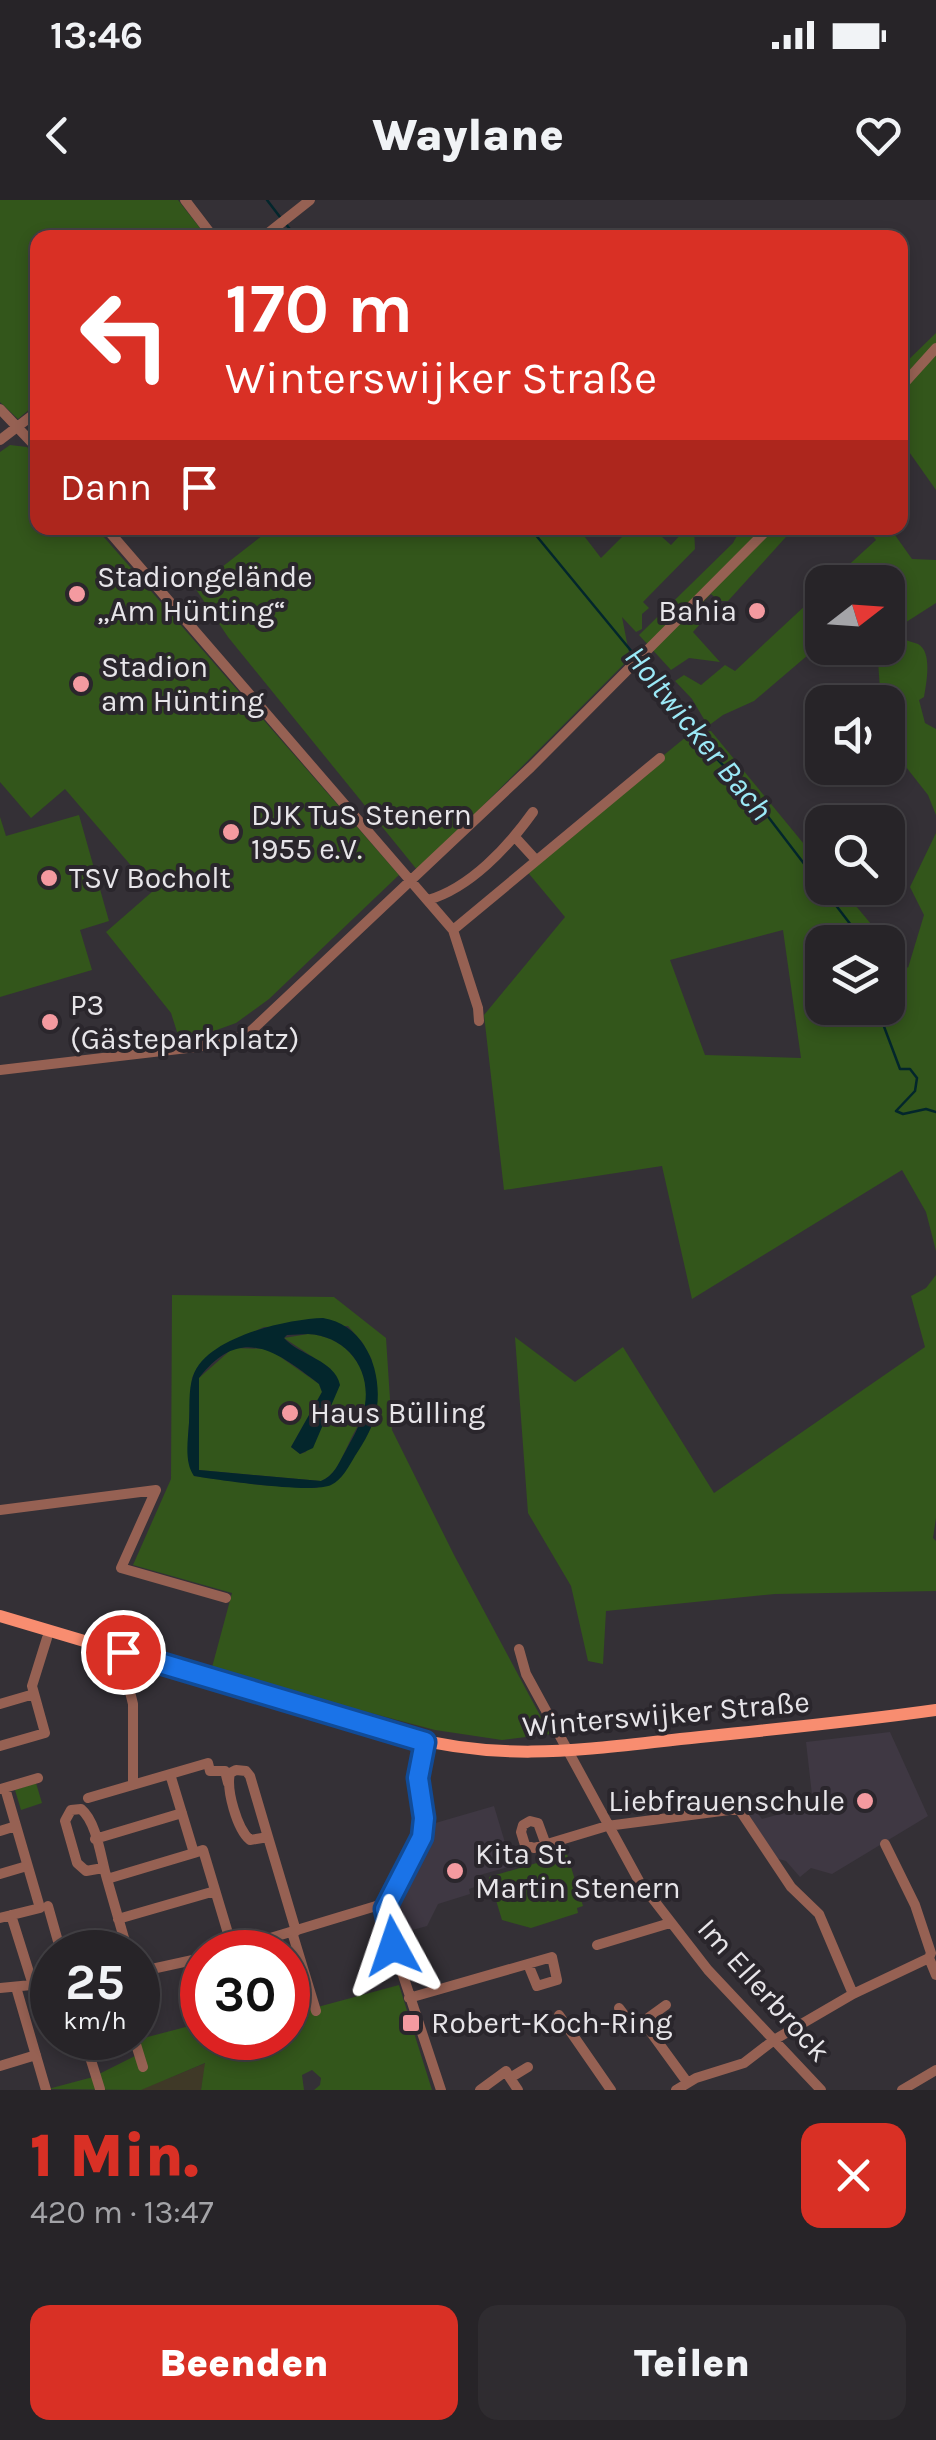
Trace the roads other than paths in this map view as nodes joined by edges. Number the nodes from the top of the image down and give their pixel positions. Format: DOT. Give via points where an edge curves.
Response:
graph roads {
  1 [pos="185,200"];
  2 [pos="310,200"];
  3 [pos="208,230"];
  4 [pos="272,230"];
  5 [pos="936,348"];
  6 [pos="908,379"];
  7 [pos="0,409"];
  8 [pos="30,417"];
  9 [pos="18,427"];
  10 [pos="0,440"];
  11 [pos="30,440"];
  12 [pos="112,535"];
  13 [pos="762,535"];
  14 [pos="660,758"];
  15 [pos="533,812"];
  16 [pos="515,837"];
  17 [pos="536,860"];
  18 [pos="412,880"];
  19 [pos="428,900"];
  20 [pos="454,930"];
  21 [pos="479,1021"];
  22 [pos="0,1070"];
  23 [pos="0,1510"];
  24 [pos="226,1598"];
  25 [pos="0,1616"];
  26 [pos="47,1638"];
  27 [pos="519,1649"];
  28 [pos="122,1660"];
  29 [pos="34,1694"];
  30 [pos="0,1704"];
  31 [pos="936,1710"];
  32 [pos="425,1742"];
  33 [pos="0,1746"];
  34 [pos="568,1752"];
  35 [pos="170,1774"];
  36 [pos="38,1778"];
  37 [pos="133,1784"];
  38 [pos="228,1784"];
  39 [pos="2,1789"];
  40 [pos="88,1798"];
  41 [pos="806,1800"];
  42 [pos="739,1808"];
  43 [pos="182,1813"];
  44 [pos="16,1826"];
  45 [pos="607,1826"];
  46 [pos="0,1831"];
  47 [pos="268,1837"];
  48 [pos="95,1839"];
  49 [pos="546,1844"];
  50 [pos="885,1844"];
  51 [pos="194,1853"];
  52 [pos="28,1866"];
  53 [pos="0,1874"];
  54 [pos="105,1874"];
  55 [pos="215,1890"];
  56 [pos="386,1904"];
  57 [pos="48,1906"];
  58 [pos="6,1916"];
  59 [pos="118,1919"];
  60 [pos="670,1924"];
  61 [pos="55,1930"];
  62 [pos="121,1930"];
  63 [pos="229,1930"];
  64 [pos="293,1930"];
  65 [pos="301,1930"];
  66 [pos="597,1945"];
  67 [pos="929,1958"];
  68 [pos="528,1964"];
  69 [pos="936,1975"];
  70 [pos="30,1977"];
  71 [pos="30,1985"];
  72 [pos="16,1987"];
  73 [pos="0,1988"];
  74 [pos="310,1989"];
  75 [pos="853,1994"];
  76 [pos="409,1998"];
  77 [pos="666,2005"];
  78 [pos="619,2008"];
  79 [pos="316,2010"];
  80 [pos="559,2015"];
  81 [pos="648,2027"];
  82 [pos="30,2035"];
  83 [pos="774,2040"];
  84 [pos="30,2057"];
  85 [pos="37,2060"];
  86 [pos="91,2060"];
  87 [pos="141,2060"];
  88 [pos="0,2066"];
  89 [pos="143,2067"];
  90 [pos="528,2067"];
  91 [pos="936,2070"];
  92 [pos="510,2078"];
  93 [pos="687,2082"];
  94 [pos="100,2089"];
  95 [pos="46,2090"];
  96 [pos="440,2090"];
  97 [pos="480,2090"];
  98 [pos="518,2090"];
  99 [pos="611,2090"];
  100 [pos="676,2090"];
  101 [pos="821,2090"];
  102 [pos="902,2090"];
  1 -- 3 [label="street"];
  2 -- 4 [label="street"];
  5 -- 6 [label="street"];
  7 -- 9 [label="street"];
  8 -- 9 [label="street"];
  9 -- 10 [label="street"];
  9 -- 11 [label="street"];
  12 -- 18 [label="street"];
  13 -- 18 [label="street"];
  14 -- 17 [label="street"];
  15 -- 16 [label="street"];
  16 -- 17 [label="street"];
  16 -- 19 [label="street" via="458,888"];
  17 -- 20 [label="street"];
  18 -- 19 [label="street"];
  18 -- 22 [label="street" via="268,1018 234,1039"];
  19 -- 20 [label="street"];
  20 -- 21 [label="street"];
  23 -- 24 [label="street" via="156,1490 121,1568"];
  25 -- 32 [label="main road, Winterswijker Straße"];
  26 -- 29 [label="street"];
  27 -- 34 [label="street, Im Ellerbrock"];
  28 -- 37 [label="street" via="133,1704"];
  29 -- 30 [label="street"];
  29 -- 33 [label="street" via="45,1733"];
  31 -- 34 [label="main road, Winterswijker Straße"];
  32 -- 34 [label="main road, Winterswijker Straße" via="494,1753"];
  32 -- 56 [label="street" via="418,1778 422,1837"];
  34 -- 45 [label="street, Im Ellerbrock"];
  35 -- 37 [label="street"];
  35 -- 38 [label="street" via="208,1763 210,1771 225,1771"];
  35 -- 43 [label="street"];
  36 -- 39 [label="street"];
  37 -- 40 [label="street"];
  38 -- 47 [label="street" via="246,1838"];
  38 -- 47 [label="street" via="236,1770 250,1776"];
  39 -- 44 [label="street"];
  41 -- 42 [label="street"];
  42 -- 45 [label="street"];
  42 -- 75 [label="street" via="791,1887 819,1914"];
  43 -- 48 [label="street"];
  43 -- 51 [label="street"];
  44 -- 46 [label="street"];
  44 -- 52 [label="street"];
  45 -- 49 [label="street"];
  45 -- 60 [label="street, Im Ellerbrock"];
  47 -- 64 [label="street"];
  48 -- 54 [label="street"];
  48 -- 54 [label="street" via="84,1812 67,1813 80,1869"];
  50 -- 67 [label="street" via="915,1905"];
  51 -- 54 [label="street"];
  51 -- 55 [label="street" via="203,1850"];
  52 -- 53 [label="street"];
  52 -- 58 [label="street" via="40,1908"];
  54 -- 59 [label="street"];
  55 -- 59 [label="street"];
  55 -- 63 [label="street"];
  56 -- 65 [label="street"];
  56 -- 76 [label="street"];
  57 -- 61 [label="street"];
  58 -- 70 [label="street"];
  59 -- 62 [label="street"];
  60 -- 66 [label="street, Im Ellerbrock"];
  60 -- 83 [label="street, Im Ellerbrock"];
  67 -- 69 [label="street"];
  67 -- 75 [label="street"];
  68 -- 76 [label="street"];
  71 -- 72 [label="street"];
  72 -- 73 [label="street"];
  72 -- 82 [label="street"];
  74 -- 79 [label="street"];
  75 -- 83 [label="street"];
  76 -- 96 [label="street"];
  77 -- 81 [label="street" via="648,2018"];
  78 -- 81 [label="street" via="634,2028"];
  80 -- 99 [label="street"];
  81 -- 93 [label="street"];
  83 -- 93 [label="street" via="744,2064"];
  83 -- 101 [label="street, Im Ellerbrock"];
  84 -- 88 [label="street"];
  85 -- 95 [label="street"];
  86 -- 94 [label="street"];
  87 -- 89 [label="street"];
  90 -- 92 [label="street"];
  91 -- 102 [label="street"];
  92 -- 97 [label="street" via="506,2071"];
  92 -- 98 [label="street"];
  93 -- 100 [label="street"];
}
